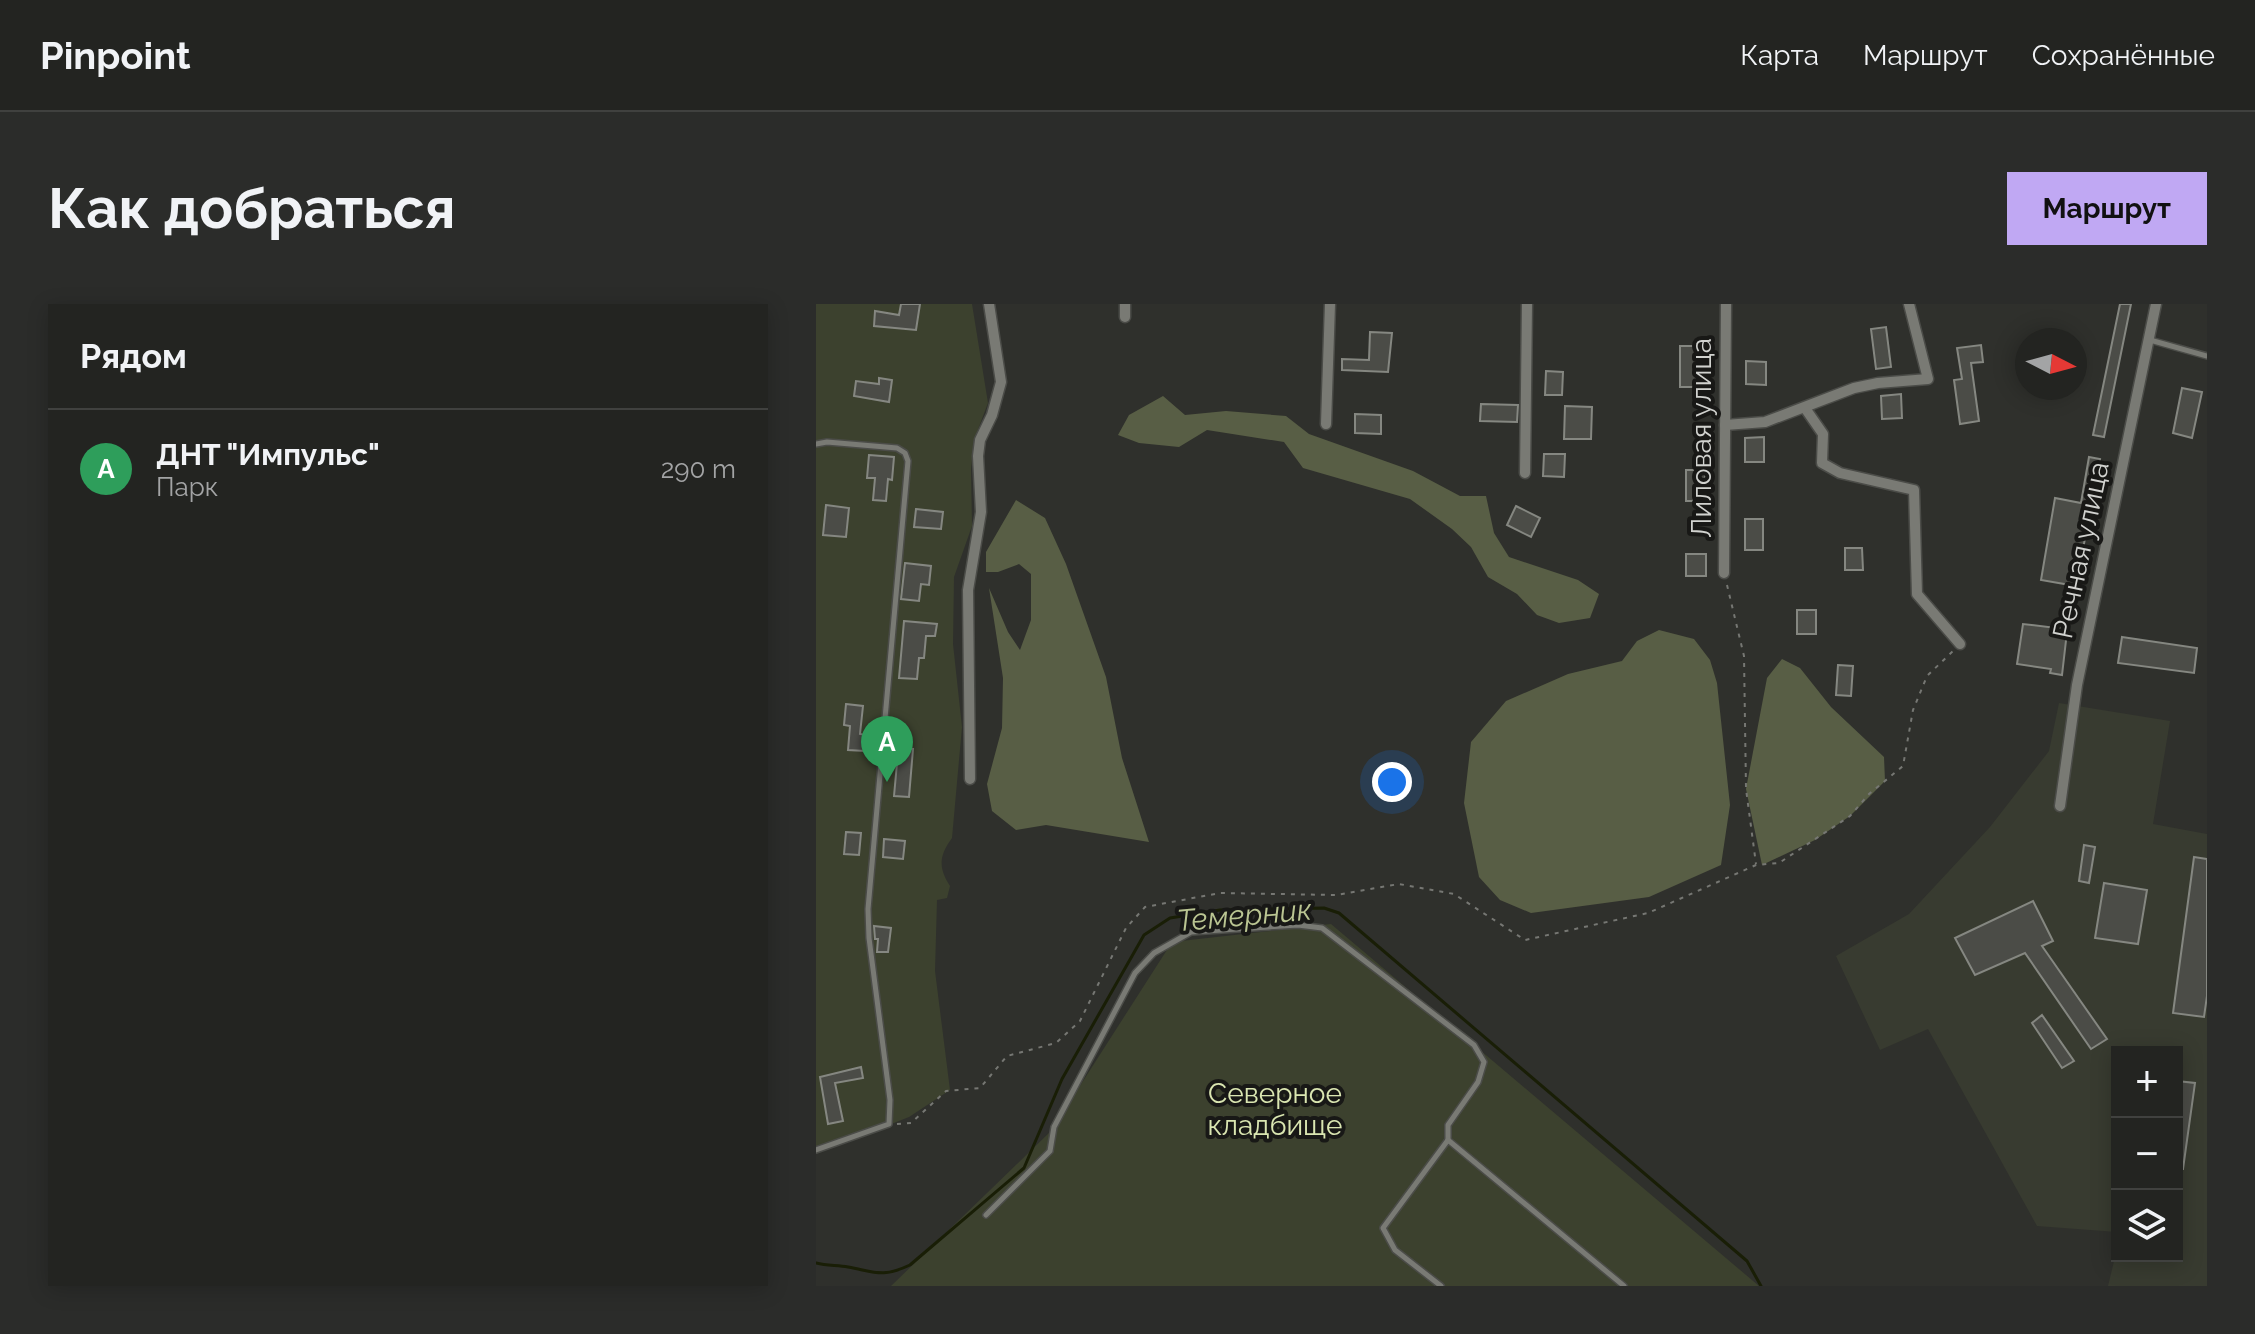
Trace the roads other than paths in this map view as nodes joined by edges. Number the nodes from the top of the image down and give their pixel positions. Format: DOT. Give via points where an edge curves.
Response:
graph roads {
  1 [pos="989,304"];
  2 [pos="1125,304"];
  3 [pos="1330,304"];
  4 [pos="1527,304"];
  5 [pos="1726,304"];
  6 [pos="1909,304"];
  7 [pos="2156,304"];
  8 [pos="1125,317"];
  9 [pos="2148,339"];
  10 [pos="2207,356"];
  11 [pos="1805,408"];
  12 [pos="1326,424"];
  13 [pos="1725,425"];
  14 [pos="816,444"];
  15 [pos="1525,473"];
  16 [pos="1724,573"];
  17 [pos="1960,644"];
  18 [pos="970,779"];
  19 [pos="2060,806"];
  20 [pos="1448,1140"];
  21 [pos="816,1150"];
  22 [pos="986,1215"];
  23 [pos="1441,1286"];
  24 [pos="1624,1286"];
  1 -- 18 [label="street" via="1001,382 978,456 981,512 968,590"];
  2 -- 8 [label="street"];
  3 -- 12 [label="street"];
  4 -- 15 [label="street"];
  5 -- 13 [label="street, Лиловая улица"];
  6 -- 11 [label="street" via="1928,379 1854,388"];
  7 -- 9 [label="street, Речная улица"];
  9 -- 10 [label="lane"];
  9 -- 19 [label="street, Речная улица" via="2077,685"];
  11 -- 13 [label="street" via="1765,422"];
  11 -- 17 [label="street" via="1823,434 1822,463 1840,473 1914,490 1917,594"];
  13 -- 16 [label="street, Лиловая улица"];
  14 -- 21 [label="lane" via="897,448 908,461 868,909 889,1124"];
  20 -- 22 [label="lane" via="1448,1125 1478,1082 1484,1062 1474,1045 1322,928 1287,925 1191,932 1154,953 1135,973 1054,1127 1050,1151"];
  20 -- 23 [label="lane" via="1383,1228 1395,1250"];
  20 -- 24 [label="lane"];
}
